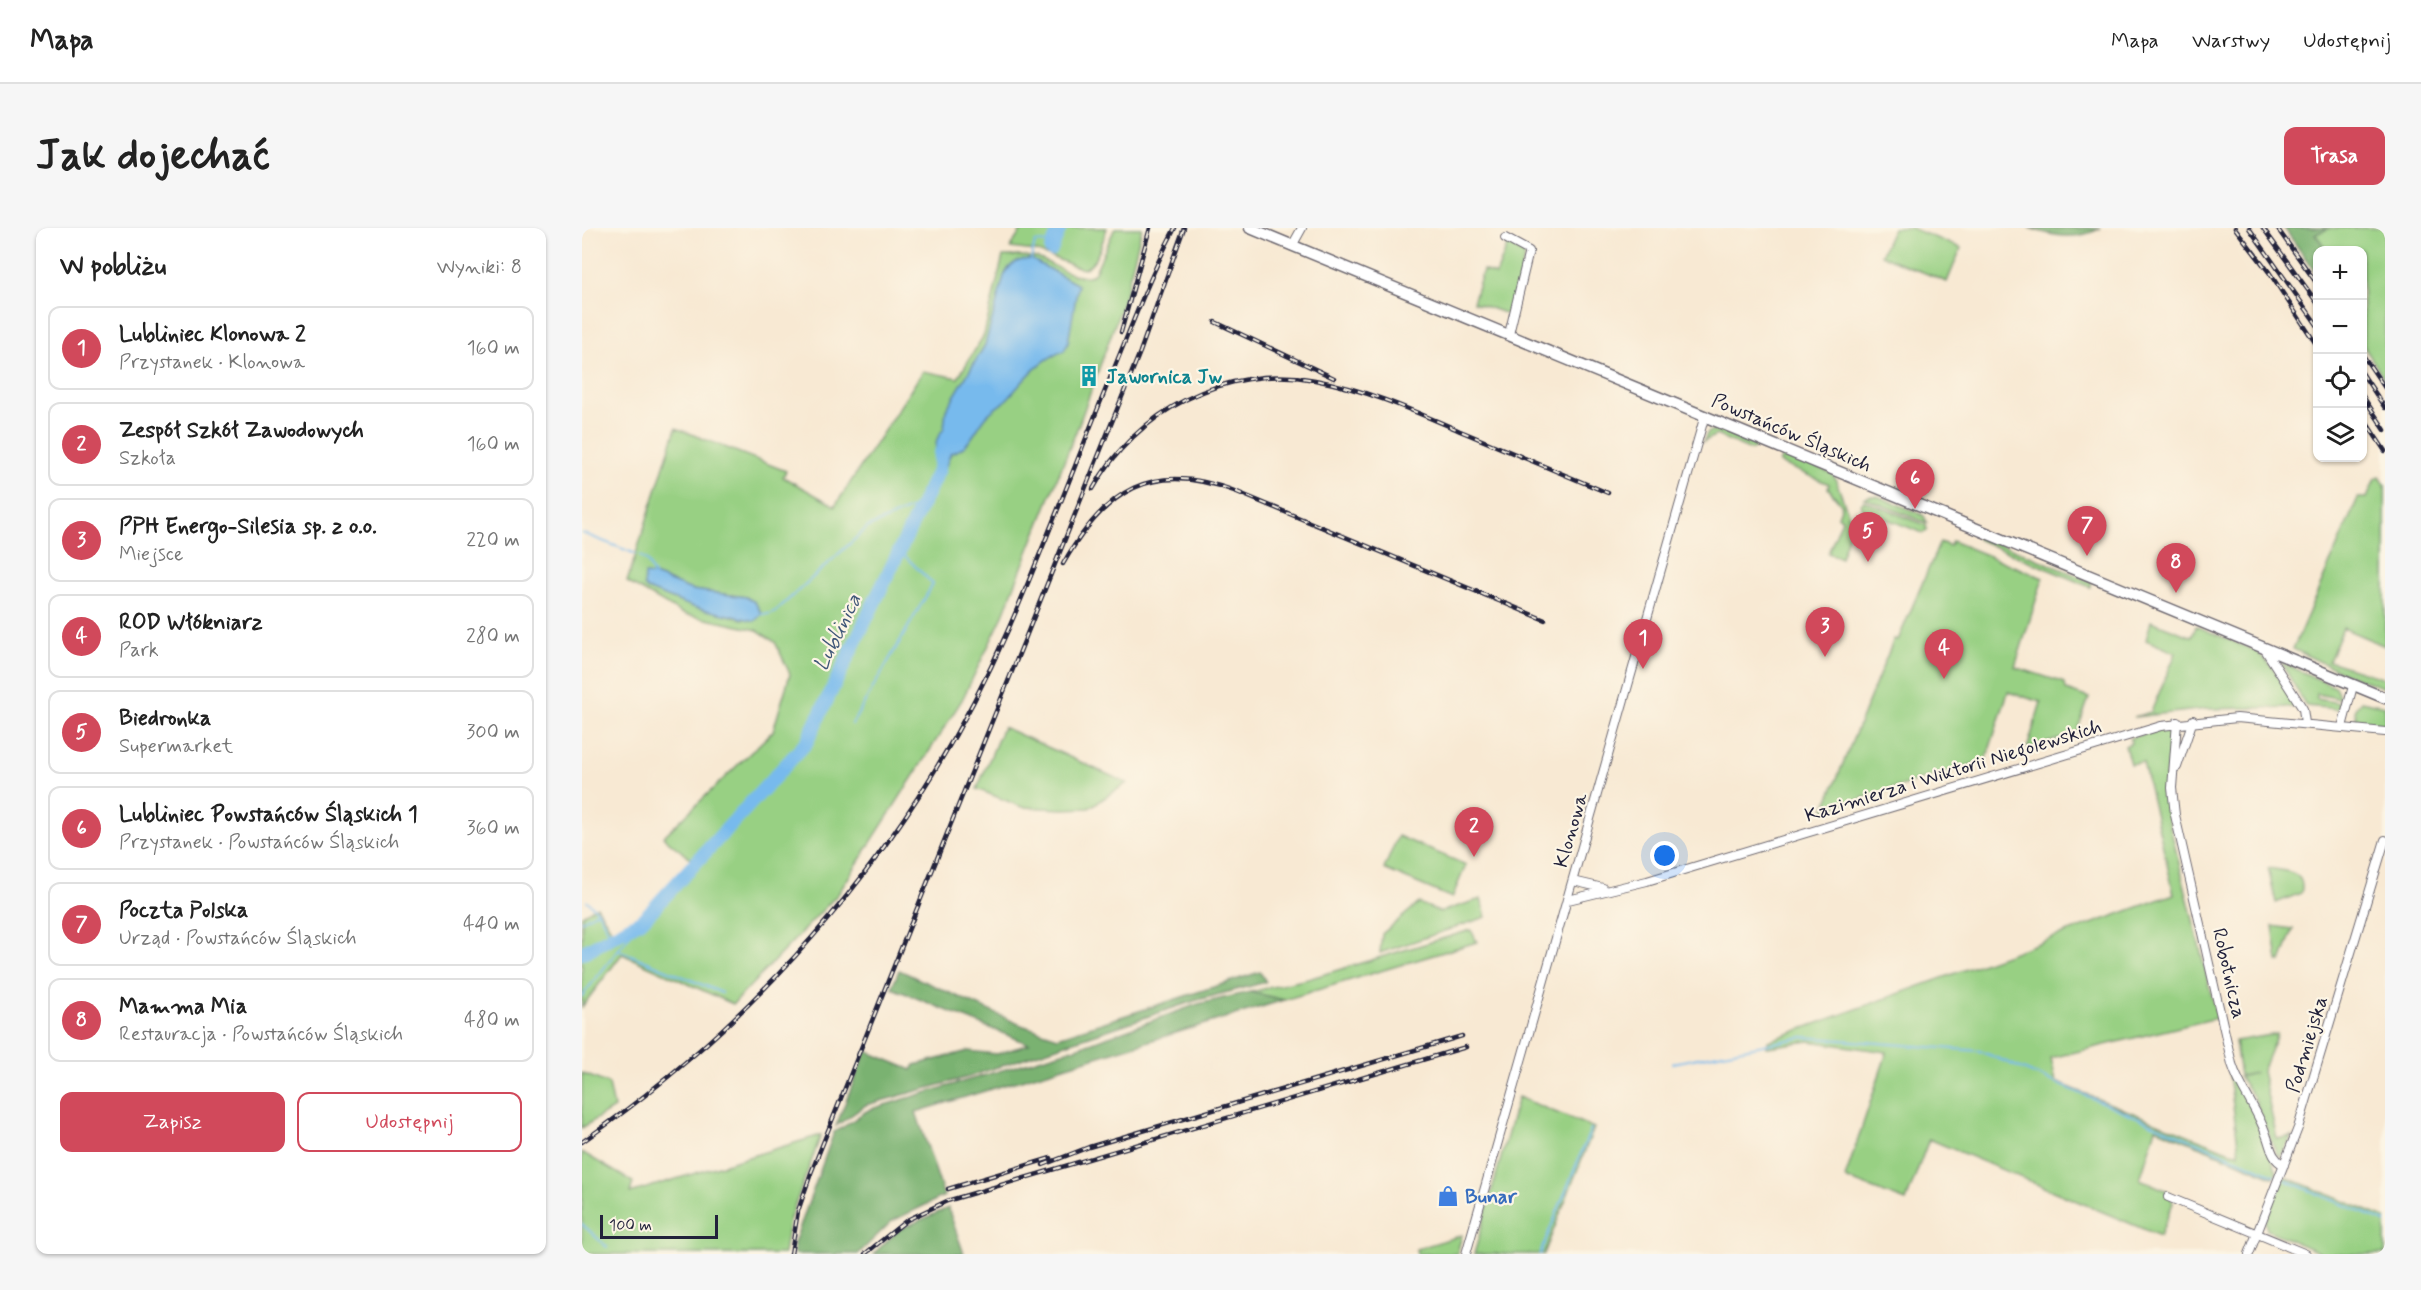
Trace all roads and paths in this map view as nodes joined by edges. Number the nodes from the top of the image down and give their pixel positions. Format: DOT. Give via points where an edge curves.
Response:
graph roads {
  1 [pos="1250,228"];
  2 [pos="1302,228"];
  3 [pos="1505,238"];
  4 [pos="1292,246"];
  5 [pos="1509,334"];
  6 [pos="1705,415"];
  7 [pos="2264,648"];
  8 [pos="2353,686"];
  9 [pos="2385,698"];
  10 [pos="2193,720"];
  11 [pos="2177,722"];
  12 [pos="2305,723"];
  13 [pos="2342,727"];
  14 [pos="2385,732"];
  15 [pos="2174,776"];
  16 [pos="2385,840"];
  17 [pos="1573,881"];
  18 [pos="1615,889"];
  19 [pos="1568,900"];
  20 [pos="2284,1165"];
  21 [pos="2168,1197"];
  22 [pos="2255,1233"];
  23 [pos="1466,1254"];
  24 [pos="2249,1254"];
  25 [pos="2306,1254"];
  1 -- 4 [label="main road, Powstańców Śląskich"];
  2 -- 4 [label="street"];
  3 -- 5 [label="street" via="1529,251"];
  4 -- 5 [label="main road, Powstańców Śląskich"];
  5 -- 6 [label="main road, Powstańców Śląskich"];
  6 -- 7 [label="main road, Powstańców Śląskich"];
  6 -- 17 [label="street, Klonowa"];
  7 -- 8 [label="main road, Powstańców Śląskich"];
  7 -- 12 [label="street" via="2303,709"];
  8 -- 9 [label="main road, Powstańców Śląskich"];
  8 -- 13 [label="street"];
  10 -- 11 [label="street, Kazimierza i Wiktorii Niegolewskich"];
  10 -- 12 [label="street, Kazimierza i Wiktorii Niegolewskich" via="2236,718"];
  10 -- 15 [label="street, Robotnicza"];
  11 -- 15 [label="street, Robotnicza"];
  11 -- 18 [label="street, Kazimierza i Wiktorii Niegolewskich"];
  12 -- 13 [label="street, Kazimierza i Wiktorii Niegolewskich"];
  13 -- 14 [label="street, Kazimierza i Wiktorii Niegolewskich"];
  15 -- 20 [label="street, Robotnicza" via="2176,822 2232,1064 2265,1129 2274,1156"];
  16 -- 20 [label="street, Podmiejska"];
  17 -- 18 [label="street"];
  17 -- 19 [label="street, Klonowa"];
  18 -- 19 [label="street, Kazimierza i Wiktorii Niegolewskich"];
  19 -- 23 [label="street, Klonowa"];
  20 -- 22 [label="street, Podmiejska"];
  21 -- 22 [label="street"];
  22 -- 24 [label="street, Podmiejska"];
  22 -- 25 [label="street"];
}
